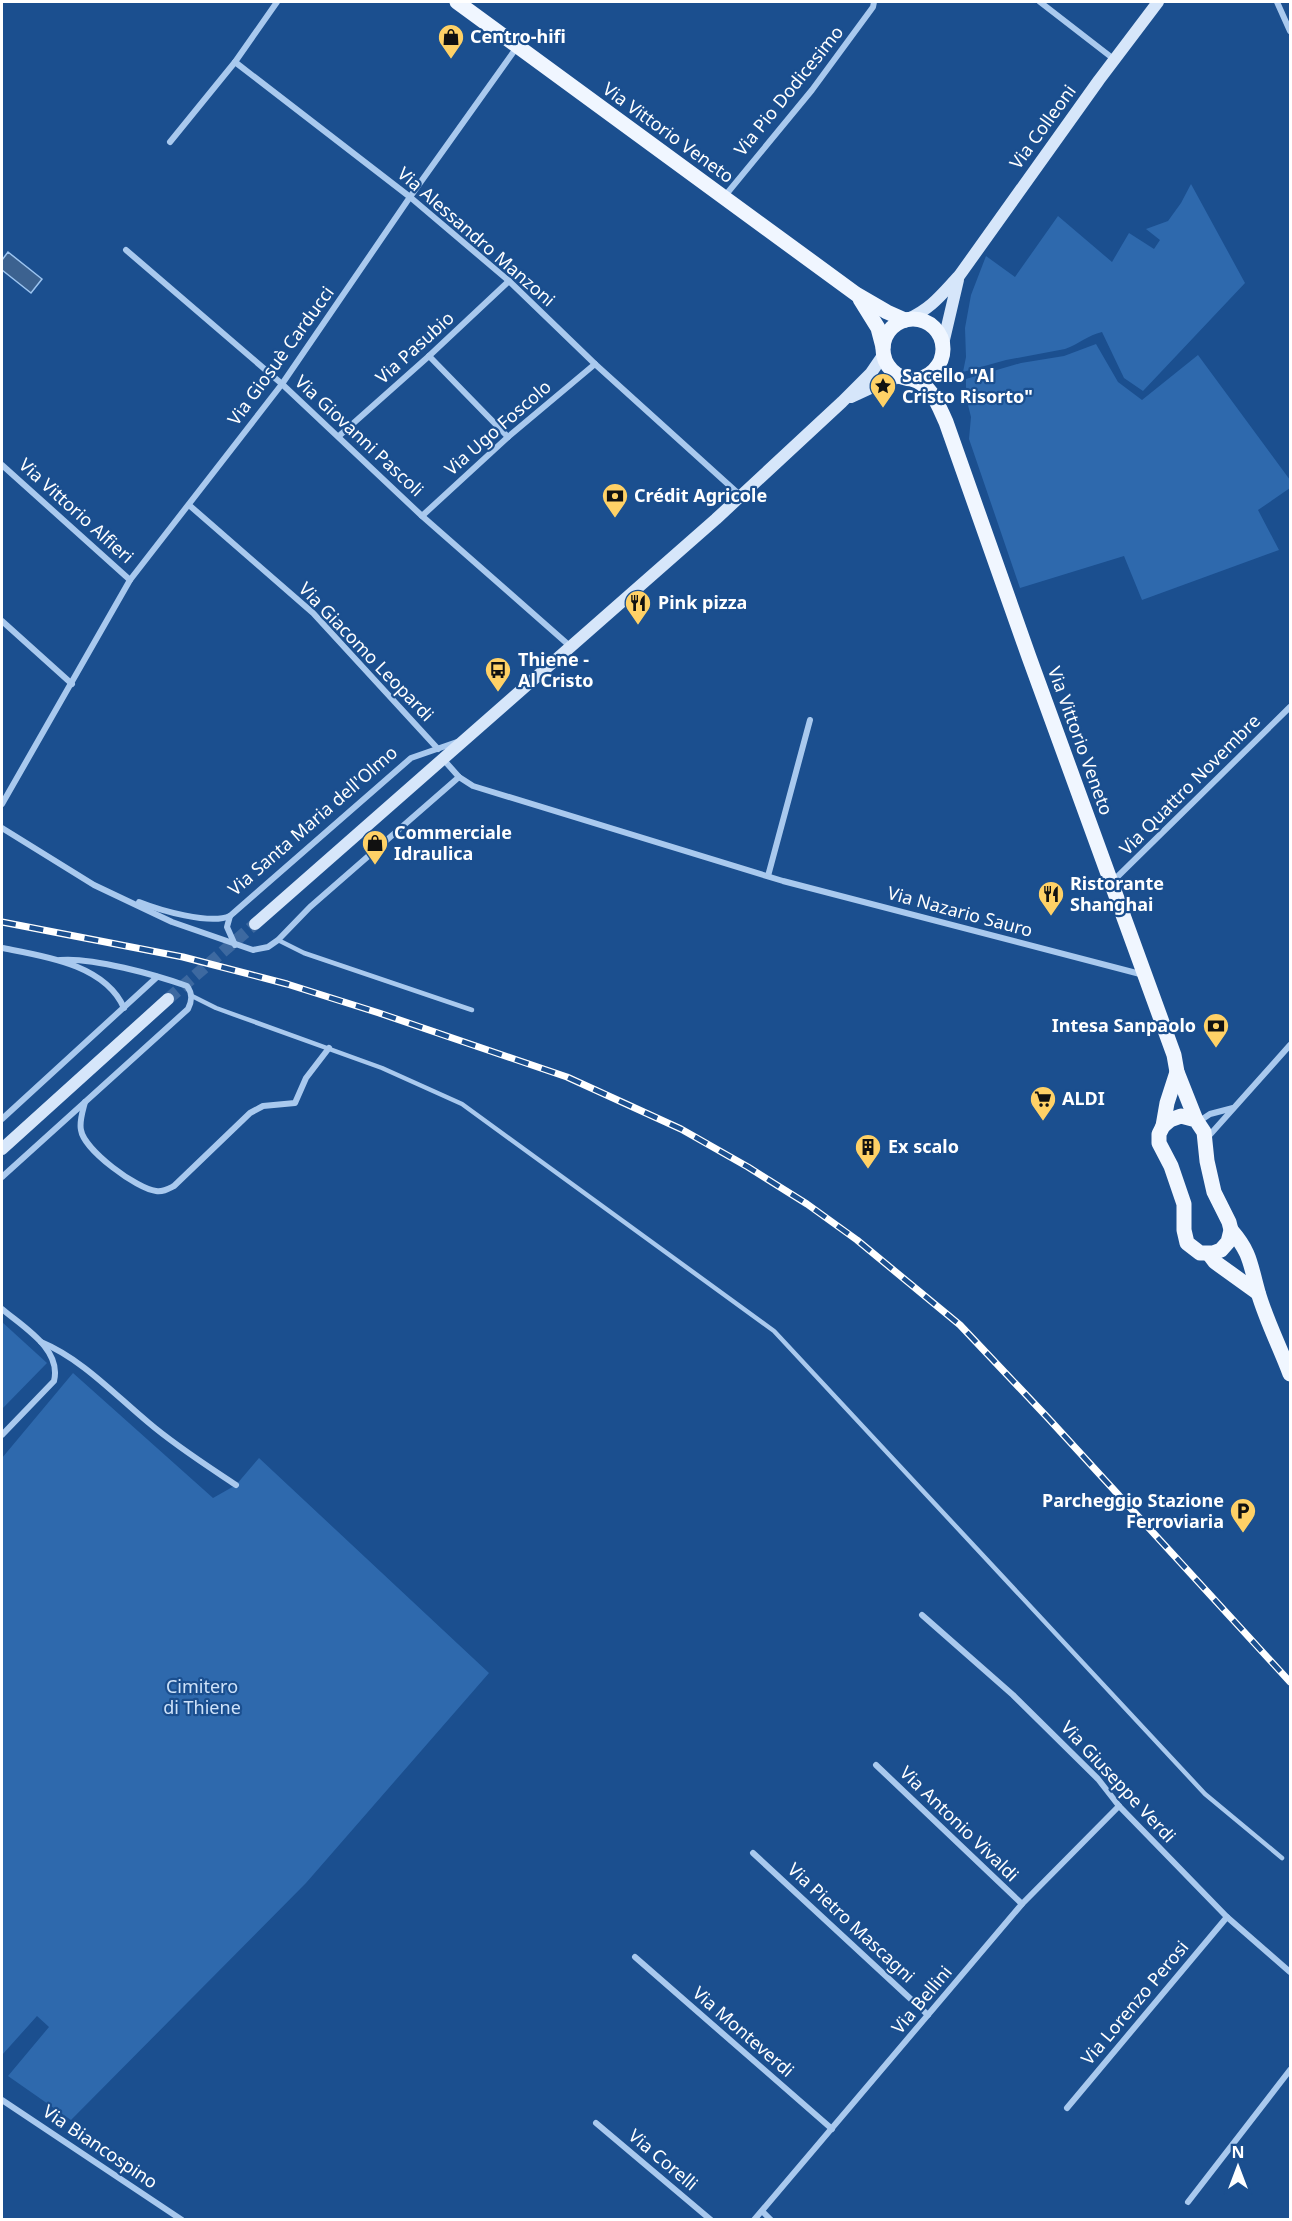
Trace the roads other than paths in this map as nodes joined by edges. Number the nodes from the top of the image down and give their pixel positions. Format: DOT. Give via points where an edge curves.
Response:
graph roads {
  1 [pos="277,2"];
  2 [pos="457,2"];
  3 [pos="874,2"];
  4 [pos="1040,2"];
  5 [pos="1158,2"];
  6 [pos="1277,2"];
  7 [pos="1290,31"];
  8 [pos="518,47"];
  9 [pos="1115,60"];
  10 [pos="234,62"];
  11 [pos="170,142"];
  12 [pos="410,197"];
  13 [pos="723,197"];
  14 [pos="126,249"];
  15 [pos="959,276"];
  16 [pos="509,280"];
  17 [pos="856,294"];
  18 [pos="907,320"];
  19 [pos="943,344"];
  20 [pos="884,351"];
  21 [pos="429,356"];
  22 [pos="594,364"];
  23 [pos="938,366"];
  24 [pos="908,378"];
  25 [pos="282,384"];
  26 [pos="842,402"];
  27 [pos="946,422"];
  28 [pos="339,436"];
  29 [pos="508,437"];
  30 [pos="2,465"];
  31 [pos="741,496"];
  32 [pos="189,505"];
  33 [pos="422,516"];
  34 [pos="130,580"];
  35 [pos="2,621"];
  36 [pos="571,647"];
  37 [pos="72,684"];
  38 [pos="1290,707"];
  39 [pos="810,720"];
  40 [pos="441,754"];
  41 [pos="459,777"];
  42 [pos="2,804"];
  43 [pos="2,828"];
  44 [pos="768,876"];
  45 [pos="1111,884"];
  46 [pos="94,885"];
  47 [pos="230,916"];
  48 [pos="255,924"];
  49 [pos="278,939"];
  50 [pos="235,945"];
  51 [pos="2,948"];
  52 [pos="60,960"];
  53 [pos="1145,975"];
  54 [pos="157,977"];
  55 [pos="192,996"];
  56 [pos="168,999"];
  57 [pos="124,1008"];
  58 [pos="471,1010"];
  59 [pos="1290,1045"];
  60 [pos="329,1048"];
  61 [pos="1177,1072"];
  62 [pos="85,1101"];
  63 [pos="1233,1107"];
  64 [pos="2,1119"];
  65 [pos="1197,1121"];
  66 [pos="1163,1126"];
  67 [pos="1206,1140"];
  68 [pos="2,1149"];
  69 [pos="2,1177"];
  70 [pos="1231,1230"];
  71 [pos="1209,1254"];
  72 [pos="1258,1293"];
  73 [pos="2,1309"];
  74 [pos="41,1342"];
  75 [pos="1290,1374"];
  76 [pos="2,1435"];
  77 [pos="236,1485"];
  78 [pos="922,1615"];
  79 [pos="876,1765"];
  80 [pos="1119,1806"];
  81 [pos="753,1853"];
  82 [pos="1282,1858"];
  83 [pos="1022,1904"];
  84 [pos="1227,1917"];
  85 [pos="635,1957"];
  86 [pos="1290,1972"];
  87 [pos="928,2015"];
  88 [pos="1290,2070"];
  89 [pos="2,2100"];
  90 [pos="1067,2108"];
  91 [pos="596,2122"];
  92 [pos="831,2129"];
  93 [pos="1188,2202"];
  94 [pos="762,2211"];
  95 [pos="182,2220"];
  96 [pos="711,2220"];
  97 [pos="754,2220"];
  98 [pos="771,2220"];
  1 -- 10 [label="street"];
  2 -- 8 [label="main road, Via Vittorio Veneto"];
  3 -- 13 [label="street, Via Pio Dodicesimo" via="837,58"];
  4 -- 9 [label="street"];
  5 -- 9 [label="main road, Via Colleoni"];
  6 -- 7 [label="street"];
  8 -- 12 [label="street, Via Giosuè Carducci"];
  8 -- 13 [label="main road, Via Vittorio Veneto"];
  9 -- 15 [label="main road, Via Colleoni"];
  10 -- 11 [label="street"];
  10 -- 12 [label="street, Via Alessandro Manzoni"];
  12 -- 16 [label="street, Via Alessandro Manzoni"];
  12 -- 25 [label="street, Via Giosuè Carducci"];
  13 -- 17 [label="main road, Via Vittorio Veneto"];
  14 -- 25 [label="street, Via Giovanni Pascoli"];
  15 -- 18 [label="main road, Via Colleoni" via="926,311"];
  15 -- 19 [label="main road, Via Colleoni"];
  16 -- 21 [label="street, Via Pasubio"];
  16 -- 22 [label="street, Via Alessandro Manzoni"];
  17 -- 18 [label="main road, Via Vittorio Veneto"];
  17 -- 20 [label="main road, Via Vittorio Veneto" via="878,328"];
  18 -- 19 [label="main road" via="930,324"];
  18 -- 20 [label="main road" via="890,331"];
  19 -- 23 [label="main road"];
  20 -- 24 [label="main road" via="892,370"];
  20 -- 26 [label="main road, Via Santa Maria dell'Olmo" via="871,373"];
  21 -- 28 [label="street, Via Pasubio"];
  21 -- 29 [label="street"];
  22 -- 29 [label="street, Via Ugo Foscolo"];
  22 -- 31 [label="street, Via Alessandro Manzoni"];
  23 -- 24 [label="main road" via="927,376"];
  23 -- 27 [label="main road, Via Vittorio Veneto"];
  24 -- 26 [label="main road, Via Santa Maria dell'Olmo" via="890,379"];
  24 -- 27 [label="main road, Via Vittorio Veneto" via="929,388"];
  25 -- 28 [label="street, Via Giovanni Pascoli"];
  25 -- 32 [label="street, Via Giosuè Carducci"];
  26 -- 31 [label="main road, Via Santa Maria dell'Olmo"];
  27 -- 45 [label="main road, Via Vittorio Veneto"];
  28 -- 33 [label="street, Via Giovanni Pascoli"];
  29 -- 33 [label="street, Via Ugo Foscolo"];
  30 -- 34 [label="street, Via Vittorio Alfieri"];
  31 -- 36 [label="main road, Via Santa Maria dell'Olmo"];
  32 -- 34 [label="street, Via Giosuè Carducci"];
  32 -- 40 [label="street, Via Giacomo Leopardi" via="313,614"];
  33 -- 36 [label="street, Via Giovanni Pascoli"];
  34 -- 37 [label="street, Via Giosuè Carducci"];
  35 -- 37 [label="street"];
  36 -- 40 [label="main road, Via Santa Maria dell'Olmo" via="463,740"];
  37 -- 42 [label="street, Via Giosuè Carducci"];
  38 -- 45 [label="street, Via Quattro Novembre"];
  39 -- 44 [label="street"];
  40 -- 41 [label="street, Via Nazario Sauro"];
  40 -- 47 [label="street, Via Santa Maria dell'Olmo" via="411,758"];
  40 -- 48 [label="main road, Via Santa Maria dell'Olmo" via="426,772"];
  41 -- 44 [label="street, Via Nazario Sauro" via="473,786"];
  41 -- 49 [label="street"];
  43 -- 46 [label="street"];
  44 -- 53 [label="street, Via Nazario Sauro"];
  45 -- 53 [label="main road, Via Vittorio Veneto"];
  46 -- 47 [label="street, Via Santa Maria dell'Olmo" via="160,911 217,919"];
  46 -- 50 [label="street" via="172,922"];
  47 -- 50 [label="street" via="227,927"];
  49 -- 50 [label="street" via="268,947 253,950"];
  49 -- 58 [label="lane" via="304,953"];
  51 -- 52 [label="street"];
  52 -- 54 [label="street" via="92,962"];
  52 -- 57 [label="street" via="103,980 113,988"];
  53 -- 61 [label="main road, Via Vittorio Veneto"];
  54 -- 55 [label="street" via="187,986"];
  54 -- 57 [label="street"];
  55 -- 60 [label="lane"];
  55 -- 62 [label="street" via="188,1009"];
  56 -- 68 [label="main road"];
  57 -- 64 [label="street"];
  59 -- 63 [label="street"];
  60 -- 62 [label="street" via="306,1078 295,1102 250,1113 174,1186 162,1192 120,1172 85,1141 80,1129"];
  60 -- 82 [label="lane" via="462,1104 774,1331 1205,1794"];
  61 -- 65 [label="main road, Via Vittorio Veneto"];
  61 -- 66 [label="main road"];
  62 -- 69 [label="street"];
  63 -- 65 [label="street"];
  63 -- 67 [label="street"];
  65 -- 66 [label="main road" via="1176,1117"];
  65 -- 67 [label="main road, Via Vittorio Veneto"];
  66 -- 71 [label="main road" via="1159,1143 1184,1204 1185,1237 1195,1251"];
  67 -- 70 [label="main road, Via Vittorio Veneto" via="1214,1192"];
  70 -- 71 [label="main road" via="1225,1247"];
  70 -- 72 [label="main road, Via Vittorio Veneto" via="1249,1257"];
  71 -- 72 [label="main road"];
  72 -- 75 [label="main road, Via Vittorio Veneto"];
  73 -- 74 [label="street"];
  74 -- 76 [label="street" via="55,1364 54,1381"];
  74 -- 77 [label="street" via="80,1365 174,1444"];
  78 -- 80 [label="street, Via Giuseppe Verdi" via="1014,1695 1098,1779"];
  79 -- 83 [label="street, Via Antonio Vivaldi"];
  80 -- 83 [label="street, Via Bellini"];
  80 -- 84 [label="street, Via Giuseppe Verdi"];
  81 -- 87 [label="street, Via Pietro Mascagni"];
  83 -- 87 [label="street, Via Bellini"];
  84 -- 86 [label="street, Via Giuseppe Verdi"];
  84 -- 90 [label="street, Via Lorenzo Perosi"];
  85 -- 92 [label="street, Via Monteverdi"];
  87 -- 92 [label="street, Via Bellini"];
  88 -- 93 [label="street"];
  89 -- 95 [label="street, Via Biancospino"];
  91 -- 96 [label="street, Via Corelli"];
  92 -- 94 [label="street, Via Bellini"];
  94 -- 97 [label="street, Via Bellini"];
  94 -- 98 [label="street"];
}
